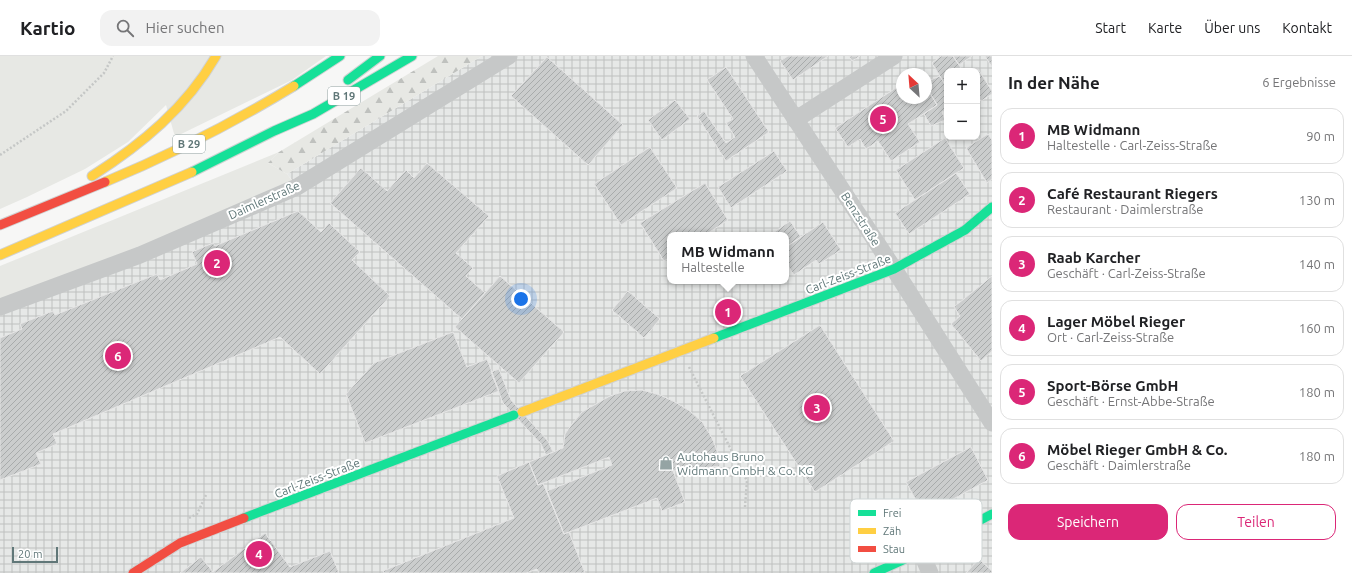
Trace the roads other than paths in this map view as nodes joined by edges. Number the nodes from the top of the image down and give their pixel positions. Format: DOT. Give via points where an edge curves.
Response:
graph roads {
  1 [pos="216,56"];
  2 [pos="340,56"];
  3 [pos="380,56"];
  4 [pos="412,56"];
  5 [pos="509,56"];
  6 [pos="754,56"];
  7 [pos="894,56"];
  8 [pos="343,84"];
  9 [pos="330,93"];
  10 [pos="795,120"];
  11 [pos="274,131"];
  12 [pos="992,207"];
  13 [pos="29,212"];
  14 [pos="0,225"];
  15 [pos="0,255"];
  16 [pos="894,269"];
  17 [pos="0,307"];
  18 [pos="992,423"];
  19 [pos="992,514"];
  20 [pos="982,519"];
  21 [pos="896,563"];
  22 [pos="926,563"];
  23 [pos="133,573"];
  24 [pos="874,573"];
  25 [pos="930,573"];
  1 -- 13 [label="main road, B 29" via="210,68 180,107 146,138 110,165"];
  2 -- 13 [label="main road, B 29" via="299,84 204,137"];
  3 -- 8 [label="main road"];
  4 -- 11 [label="main road, B 19" via="313,114"];
  5 -- 17 [label="street, Daimlerstraße" via="297,187 140,255"];
  6 -- 10 [label="street, Benzstraße"];
  7 -- 10 [label="street"];
  9 -- 11 [label="main road, B 29"];
  10 -- 16 [label="street, Benzstraße"];
  11 -- 15 [label="main road, B 29" via="185,176"];
  12 -- 16 [label="main road, Carl-Zeiss-Straße" via="965,230"];
  13 -- 14 [label="main road, B 29"];
  16 -- 18 [label="street, Benzstraße"];
  16 -- 23 [label="main road, Carl-Zeiss-Straße" via="180,543"];
  19 -- 20 [label="main road"];
  21 -- 24 [label="main road"];
  22 -- 25 [label="street"];
}
